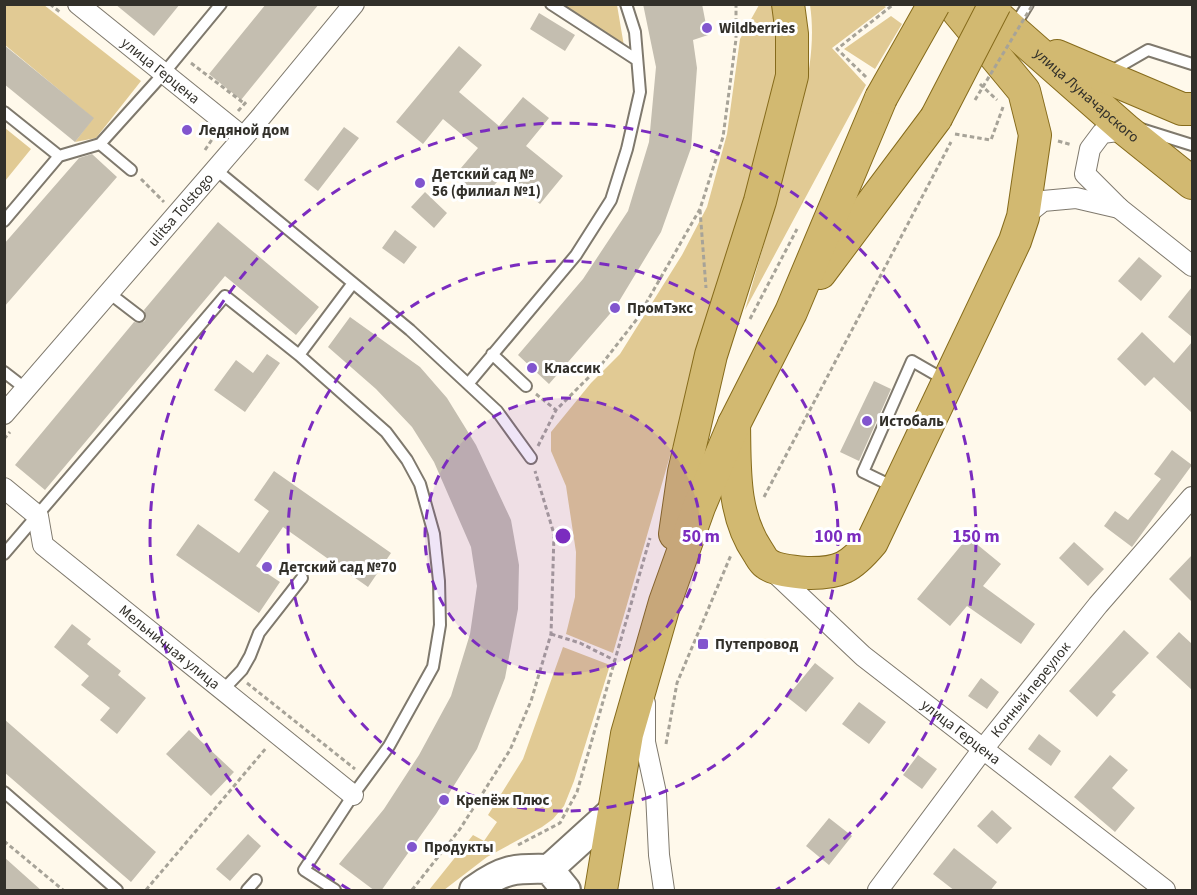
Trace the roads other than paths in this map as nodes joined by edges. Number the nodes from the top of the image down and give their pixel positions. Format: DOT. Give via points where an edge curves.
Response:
graph roads {
  1 [pos="78,4"];
  2 [pos="221,4"];
  3 [pos="354,4"];
  4 [pos="551,4"];
  5 [pos="626,4"];
  6 [pos="788,4"];
  7 [pos="934,4"];
  8 [pos="952,4"];
  9 [pos="983,4"];
  10 [pos="995,4"];
  11 [pos="1023,26"];
  12 [pos="637,60"];
  13 [pos="1192,64"];
  14 [pos="164,73"];
  15 [pos="1102,76"];
  16 [pos="1192,109"];
  17 [pos="4,112"];
  18 [pos="1126,130"];
  19 [pos="243,136"];
  20 [pos="100,144"];
  21 [pos="1192,145"];
  22 [pos="59,156"];
  23 [pos="131,170"];
  24 [pos="215,170"];
  25 [pos="1192,183"];
  26 [pos="1119,208"];
  27 [pos="1023,218"];
  28 [pos="4,221"];
  29 [pos="1192,266"];
  30 [pos="353,283"];
  31 [pos="109,293"];
  32 [pos="791,312"];
  33 [pos="139,316"];
  34 [pos="170,340"];
  35 [pos="181,349"];
  36 [pos="492,354"];
  37 [pos="299,355"];
  38 [pos="4,372"];
  39 [pos="948,382"];
  40 [pos="468,384"];
  41 [pos="526,386"];
  42 [pos="26,389"];
  43 [pos="4,414"];
  44 [pos="734,423"];
  45 [pos="531,458"];
  46 [pos="4,488"];
  47 [pos="897,488"];
  48 [pos="1192,497"];
  49 [pos="38,516"];
  50 [pos="4,554"];
  51 [pos="765,563"];
  52 [pos="302,578"];
  53 [pos="665,602"];
  54 [pos="645,672"];
  55 [pos="223,690"];
  56 [pos="982,749"];
  57 [pos="4,792"];
  58 [pos="353,795"];
  59 [pos="614,810"];
  60 [pos="256,880"];
  61 [pos="557,880"];
  62 [pos="117,891"];
  63 [pos="247,891"];
  64 [pos="335,891"];
  65 [pos="474,891"];
  66 [pos="601,891"];
  67 [pos="664,891"];
  68 [pos="878,891"];
  69 [pos="1165,891"];
  1 -- 14 [label="street, улица Герцена"];
  2 -- 14 [label="lane"];
  3 -- 19 [label="street, ulitsa Tolstogo"];
  4 -- 12 [label="lane"];
  5 -- 12 [label="lane" via="635,32"];
  6 -- 53 [label="main road" via="792,76 760,201 711,355 684,472"];
  7 -- 32 [label="main road, bridge" via="874,88"];
  8 -- 27 [label="main road" via="1023,91 1035,135"];
  9 -- 11 [label="main road, улица Луначарского"];
  10 -- 32 [label="main road, bridge" via="936,118"];
  11 -- 15 [label="main road"];
  11 -- 18 [label="main road, улица Луначарского"];
  12 -- 36 [label="lane" via="640,92 611,200 576,255"];
  13 -- 15 [label="lane" via="1148,50"];
  14 -- 19 [label="street, улица Герцена"];
  14 -- 20 [label="lane"];
  15 -- 16 [label="main road" via="1182,109"];
  17 -- 22 [label="lane"];
  18 -- 21 [label="lane" via="1143,128"];
  18 -- 25 [label="main road, улица Луначарского"];
  18 -- 26 [label="street" via="1102,133 1090,149 1085,174"];
  19 -- 24 [label="street, ulitsa Tolstogo"];
  20 -- 22 [label="lane"];
  20 -- 23 [label="lane"];
  22 -- 28 [label="lane"];
  24 -- 30 [label="lane"];
  24 -- 31 [label="street, ulitsa Tolstogo"];
  26 -- 27 [label="street" via="1076,198 1044,201"];
  26 -- 29 [label="street"];
  27 -- 39 [label="main road"];
  30 -- 37 [label="lane"];
  30 -- 40 [label="lane"];
  31 -- 33 [label="lane"];
  31 -- 42 [label="street, ulitsa Tolstogo"];
  32 -- 44 [label="main road"];
  34 -- 35 [label="lane"];
  35 -- 37 [label="lane" via="225,296"];
  35 -- 49 [label="lane"];
  36 -- 40 [label="lane"];
  36 -- 41 [label="lane"];
  37 -- 58 [label="lane" via="386,432 420,484 434,534 440,625 433,667 389,746"];
  38 -- 42 [label="lane"];
  39 -- 47 [label="main road"];
  39 -- 47 [label="lane" via="912,361 863,472"];
  40 -- 45 [label="lane" via="497,411"];
  42 -- 43 [label="street, ulitsa Tolstogo"];
  44 -- 51 [label="main road" via="736,496 747,536"];
  44 -- 53 [label="main road"];
  46 -- 49 [label="street"];
  47 -- 51 [label="main road" via="872,542 857,560 841,570 792,572"];
  48 -- 56 [label="street, Конный переулок" via="1098,605"];
  49 -- 50 [label="lane"];
  49 -- 55 [label="street, Мельничная улица" via="43,545"];
  51 -- 56 [label="street, улица Герцена" via="863,656"];
  52 -- 55 [label="lane" via="260,633 242,670"];
  53 -- 54 [label="main road"];
  54 -- 59 [label="main road" via="627,734"];
  54 -- 67 [label="street" via="645,742 656,793"];
  55 -- 58 [label="street, Мельничная улица"];
  56 -- 68 [label="street, Конный переулок"];
  56 -- 69 [label="street, улица Герцена"];
  57 -- 62 [label="lane"];
  58 -- 64 [label="lane" via="304,870"];
  59 -- 61 [label="main road"];
  59 -- 66 [label="main road"];
  60 -- 63 [label="lane"];
  61 -- 65 [label="main road" via="520,868 487,881"];
}
